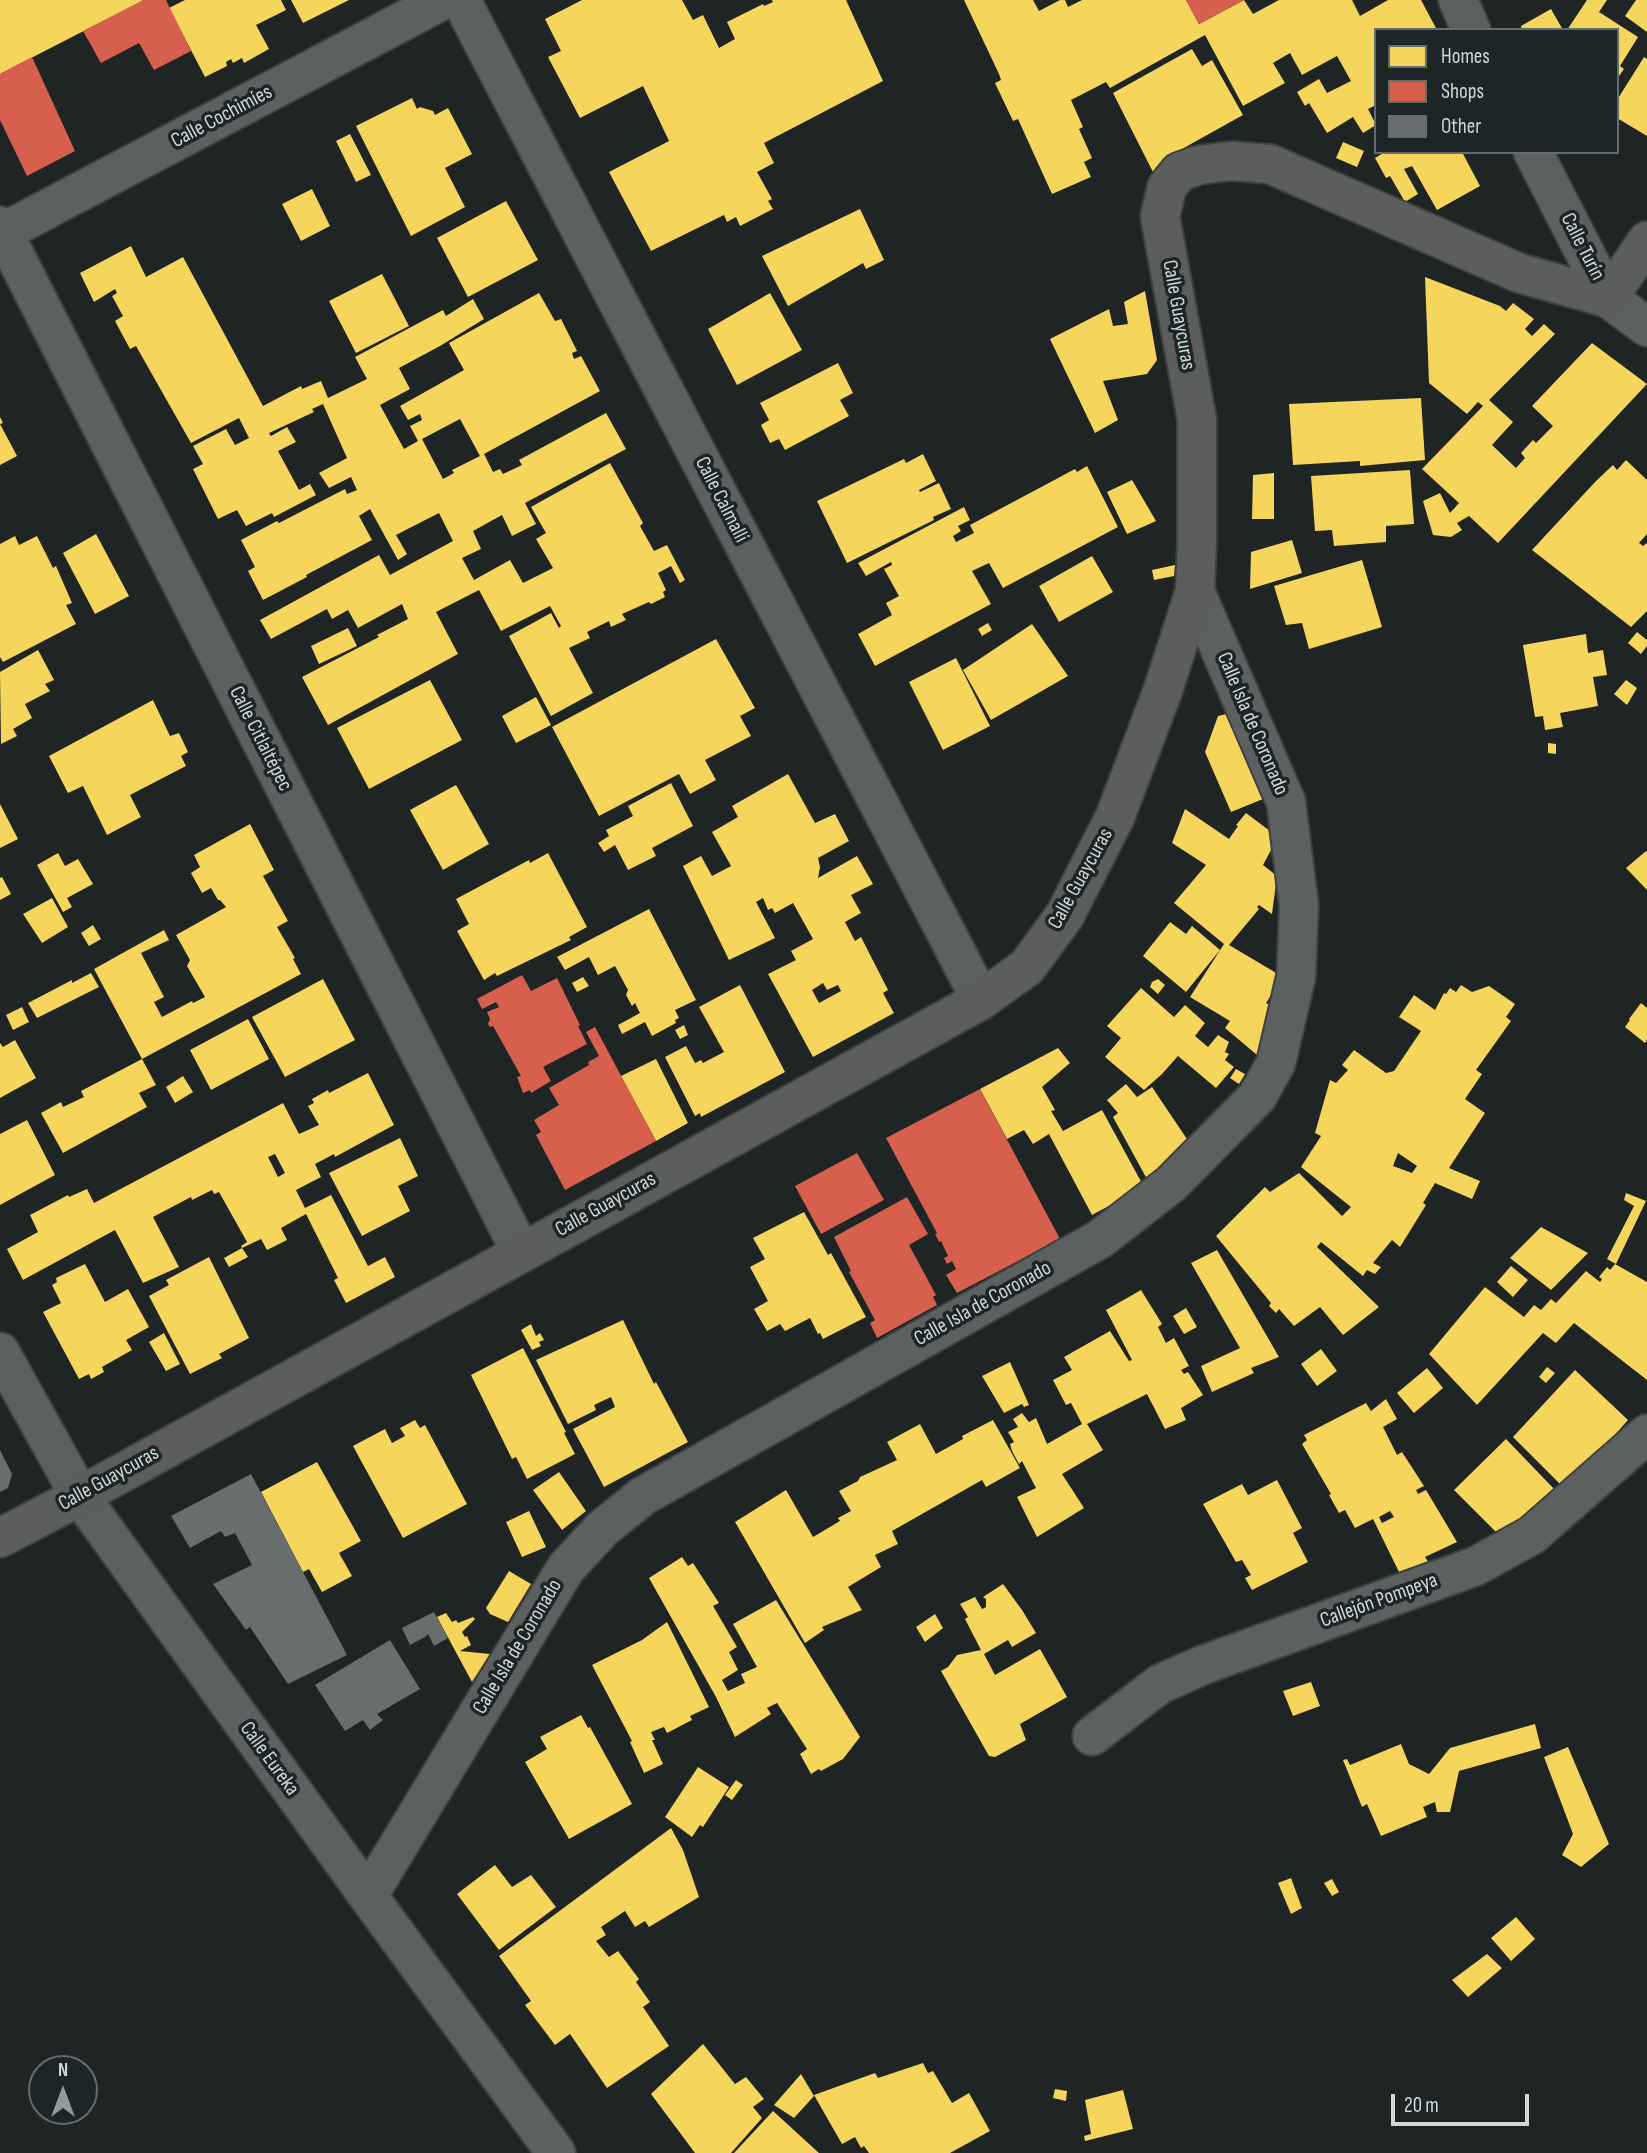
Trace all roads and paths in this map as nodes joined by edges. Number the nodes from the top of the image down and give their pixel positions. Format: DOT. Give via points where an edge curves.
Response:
graph roads {
  1 [pos="443,0"];
  2 [pos="461,0"];
  3 [pos="1458,0"];
  4 [pos="1470,28"];
  5 [pos="1534,154"];
  6 [pos="1,231"];
  7 [pos="1647,241"];
  8 [pos="1608,298"];
  9 [pos="1647,327"];
  10 [pos="1195,591"];
  11 [pos="981,1000"];
  12 [pos="521,1252"];
  13 [pos="0,1352"];
  14 [pos="1647,1434"];
  15 [pos="79,1496"];
  16 [pos="0,1538"];
  17 [pos="1092,1736"];
  18 [pos="368,1896"];
  19 [pos="556,2153"];
  1 -- 6 [label="street, Calle Cochimíes"];
  2 -- 11 [label="street, Calle Calmalli"];
  3 -- 4 [label="street"];
  5 -- 8 [label="street, Calle Turín"];
  6 -- 12 [label="street, Calle Citlaltépec"];
  7 -- 8 [label="street"];
  8 -- 9 [label="street, Calle Turín"];
  8 -- 10 [label="street, Calle Guaycuras" via="1519,272 1270,164 1231,161 1179,172 1167,187 1160,216 1197,420"];
  10 -- 11 [label="street, Calle Guaycuras" via="1115,817 1065,915 1027,967"];
  10 -- 18 [label="street, Calle Isla de Coronado" via="1286,802 1299,906 1296,977 1276,1063 1257,1097 1171,1184 1100,1239 643,1496 602,1529 566,1568"];
  11 -- 12 [label="street, Calle Guaycuras"];
  12 -- 15 [label="street, Calle Guaycuras"];
  13 -- 15 [label="street, Calle Eureka"];
  14 -- 17 [label="street, Callejón Pompeya" via="1532,1535 1476,1566 1160,1684"];
  15 -- 16 [label="street, Calle Guaycuras"];
  15 -- 18 [label="street, Calle Eureka"];
  18 -- 19 [label="street, Calle Eureka"];
}
